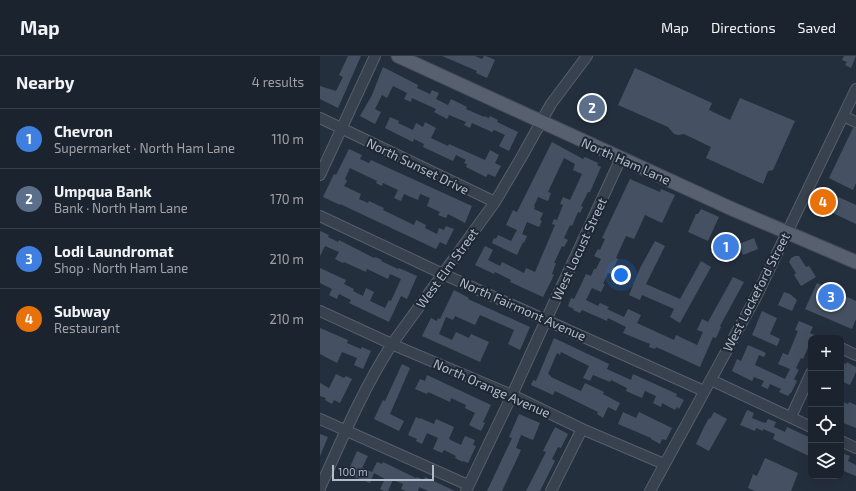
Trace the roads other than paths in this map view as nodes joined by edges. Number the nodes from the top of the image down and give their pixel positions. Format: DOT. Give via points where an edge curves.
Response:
graph roads {
  1 [pos="376,56"];
  2 [pos="398,56"];
  3 [pos="587,56"];
  4 [pos="856,89"];
  5 [pos="843,116"];
  6 [pos="320,118"];
  7 [pos="540,122"];
  8 [pos="856,122"];
  9 [pos="342,129"];
  10 [pos="621,158"];
  11 [pos="320,175"];
  12 [pos="495,202"];
  13 [pos="320,216"];
  14 [pos="787,232"];
  15 [pos="856,262"];
  16 [pos="443,274"];
  17 [pos="320,311"];
  18 [pos="546,320"];
  19 [pos="392,344"];
  20 [pos="844,349"];
  21 [pos="856,355"];
  22 [pos="711,380"];
  23 [pos="808,380"];
  24 [pos="704,390"];
  25 [pos="512,395"];
  26 [pos="791,417"];
  27 [pos="320,419"];
  28 [pos="808,425"];
  29 [pos="582,429"];
  30 [pos="346,431"];
  31 [pos="844,442"];
  32 [pos="856,448"];
  33 [pos="664,464"];
  34 [pos="320,488"];
  35 [pos="467,488"];
  36 [pos="551,491"];
  37 [pos="650,491"];
  1 -- 9 [label="street"];
  2 -- 7 [label="main road, North Ham Lane"];
  3 -- 7 [label="street, West Elm Street" via="550,104"];
  4 -- 5 [label="street, West Lockeford Street"];
  5 -- 8 [label="street"];
  5 -- 14 [label="street, West Lockeford Street"];
  6 -- 9 [label="street, North Sunset Drive"];
  7 -- 10 [label="main road, North Ham Lane"];
  7 -- 12 [label="street, West Elm Street"];
  9 -- 11 [label="street"];
  9 -- 12 [label="street, North Sunset Drive"];
  10 -- 14 [label="main road, North Ham Lane"];
  10 -- 18 [label="street, West Locust Street"];
  12 -- 16 [label="street, West Elm Street"];
  13 -- 16 [label="street, North Fairmont Avenue"];
  14 -- 15 [label="main road, North Ham Lane"];
  14 -- 22 [label="street, West Lockeford Street" via="757,295"];
  16 -- 18 [label="street, North Fairmont Avenue"];
  16 -- 19 [label="street, West Elm Street"];
  17 -- 19 [label="street, North Orange Avenue"];
  18 -- 24 [label="street, North Fairmont Avenue"];
  18 -- 25 [label="street, West Locust Street"];
  19 -- 25 [label="street, North Orange Avenue"];
  19 -- 30 [label="street, West Elm Street" via="366,387"];
  20 -- 21 [label="street"];
  22 -- 24 [label="street, West Lockeford Street"];
  22 -- 26 [label="street"];
  23 -- 26 [label="street"];
  24 -- 33 [label="street, West Lockeford Street"];
  25 -- 29 [label="street, North Orange Avenue"];
  25 -- 35 [label="street, West Locust Street"];
  26 -- 28 [label="street"];
  27 -- 30 [label="street"];
  29 -- 33 [label="street, North Orange Avenue"];
  29 -- 36 [label="street"];
  30 -- 34 [label="street, West Elm Street"];
  30 -- 35 [label="street"];
  31 -- 32 [label="street"];
  33 -- 37 [label="street, West Lockeford Street"];
}
